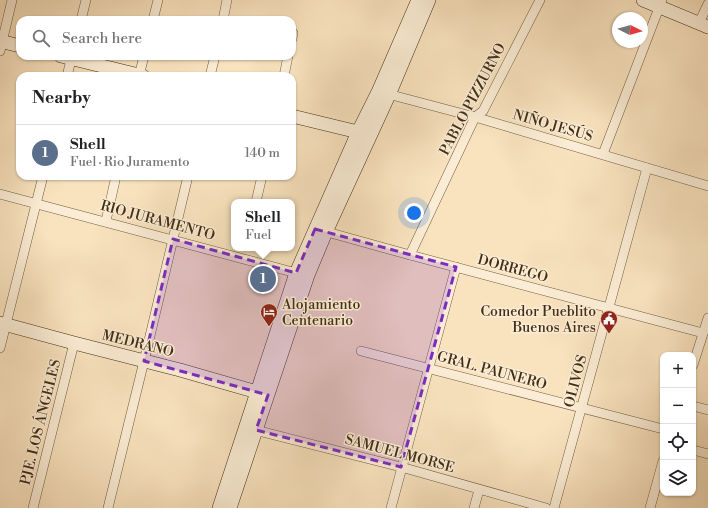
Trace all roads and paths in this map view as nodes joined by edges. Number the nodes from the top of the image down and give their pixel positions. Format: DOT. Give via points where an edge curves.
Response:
graph roads {
  1 [pos="12,0"];
  2 [pos="86,0"];
  3 [pos="158,0"];
  4 [pos="227,0"];
  5 [pos="418,0"];
  6 [pos="429,0"];
  7 [pos="540,0"];
  8 [pos="643,0"];
  9 [pos="660,3"];
  10 [pos="708,4"];
  11 [pos="82,16"];
  12 [pos="154,16"];
  13 [pos="223,16"];
  14 [pos="704,25"];
  15 [pos="1,44"];
  16 [pos="16,46"];
  17 [pos="68,60"];
  18 [pos="80,60"];
  19 [pos="143,60"];
  20 [pos="214,60"];
  21 [pos="287,60"];
  22 [pos="67,72"];
  23 [pos="126,72"];
  24 [pos="142,72"];
  25 [pos="211,72"];
  26 [pos="285,72"];
  27 [pos="383,93"];
  28 [pos="296,117"];
  29 [pos="475,117"];
  30 [pos="364,135"];
  31 [pos="603,154"];
  32 [pos="647,168"];
  33 [pos="42,180"];
  34 [pos="115,180"];
  35 [pos="187,180"];
  36 [pos="261,180"];
  37 [pos="708,186"];
  38 [pos="0,194"];
  39 [pos="257,199"];
  40 [pos="37,202"];
  41 [pos="106,221"];
  42 [pos="320,230"];
  43 [pos="174,239"];
  44 [pos="245,251"];
  45 [pos="410,256"];
  46 [pos="244,258"];
  47 [pos="456,267"];
  48 [pos="302,274"];
  49 [pos="610,308"];
  50 [pos="708,318"];
  51 [pos="3,324"];
  52 [pos="704,333"];
  53 [pos="74,344"];
  54 [pos="0,348"];
  55 [pos="360,351"];
  56 [pos="696,356"];
  57 [pos="144,361"];
  58 [pos="428,368"];
  59 [pos="262,393"];
  60 [pos="696,407"];
  61 [pos="582,408"];
  62 [pos="708,410"];
  63 [pos="660,428"];
  64 [pos="251,429"];
  65 [pos="696,451"];
  66 [pos="708,454"];
  67 [pos="401,467"];
  68 [pos="660,472"];
  69 [pos="479,490"];
  70 [pos="33,508"];
  71 [pos="108,508"];
  72 [pos="219,508"];
  73 [pos="230,508"];
  74 [pos="391,508"];
  75 [pos="474,508"];
  76 [pos="546,508"];
  77 [pos="554,508"];
  78 [pos="650,508"];
  1 -- 15 [label="street"];
  2 -- 11 [label="street"];
  3 -- 12 [label="street"];
  4 -- 13 [label="street"];
  5 -- 27 [label="main road"];
  6 -- 27 [label="main road"];
  7 -- 29 [label="street, PABLO PIZZURNO" via="483,111"];
  8 -- 9 [label="main road"];
  9 -- 14 [label="main road"];
  9 -- 31 [label="street"];
  10 -- 14 [label="street"];
  15 -- 16 [label="main road"];
  17 -- 22 [label="street"];
  18 -- 23 [label="main road"];
  19 -- 24 [label="street"];
  20 -- 25 [label="street"];
  21 -- 26 [label="street"];
  27 -- 29 [label="street, NIÑO JESÚS"];
  27 -- 30 [label="main road"];
  28 -- 30 [label="main road"];
  29 -- 31 [label="street, NIÑO JESÚS"];
  29 -- 45 [label="street, PABLO PIZZURNO"];
  30 -- 42 [label="main road"];
  31 -- 32 [label="street, NIÑO JESÚS"];
  32 -- 37 [label="street, NIÑO JESÚS"];
  32 -- 49 [label="street, OLIVOS"];
  33 -- 40 [label="street"];
  34 -- 41 [label="street"];
  35 -- 43 [label="street"];
  36 -- 39 [label="street"];
  38 -- 40 [label="street, RIO JURAMENTO"];
  40 -- 41 [label="street, RIO JURAMENTO"];
  40 -- 51 [label="street"];
  41 -- 43 [label="street, RIO JURAMENTO"];
  42 -- 45 [label="street, DORREGO"];
  42 -- 48 [label="main road"];
  43 -- 46 [label="street, RIO JURAMENTO"];
  43 -- 57 [label="street"];
  44 -- 46 [label="street"];
  45 -- 47 [label="street, DORREGO"];
  46 -- 48 [label="street, RIO JURAMENTO"];
  47 -- 49 [label="street, DORREGO"];
  47 -- 58 [label="street"];
  48 -- 59 [label="main road"];
  49 -- 52 [label="street, DORREGO"];
  49 -- 61 [label="street, OLIVOS"];
  50 -- 52 [label="street"];
  51 -- 53 [label="main road, MEDRANO"];
  51 -- 54 [label="street"];
  52 -- 56 [label="street"];
  53 -- 57 [label="main road, MEDRANO"];
  53 -- 70 [label="street, PJE. LOS ÁNGELES"];
  55 -- 58 [label="street, GRAL. PAUNERO"];
  57 -- 59 [label="main road, MEDRANO"];
  57 -- 71 [label="street"];
  58 -- 61 [label="street, GRAL. PAUNERO"];
  58 -- 67 [label="street"];
  59 -- 64 [label="main road"];
  60 -- 62 [label="street"];
  61 -- 63 [label="street, GRAL. PAUNERO"];
  61 -- 77 [label="street, OLIVOS"];
  64 -- 67 [label="street, SAMUEL MORSE"];
  64 -- 72 [label="main road"];
  64 -- 73 [label="main road"];
  65 -- 66 [label="street"];
  67 -- 69 [label="street, SAMUEL MORSE"];
  67 -- 74 [label="street"];
  68 -- 78 [label="street"];
  69 -- 75 [label="street"];
  69 -- 76 [label="street, SAMUEL MORSE"];
}
